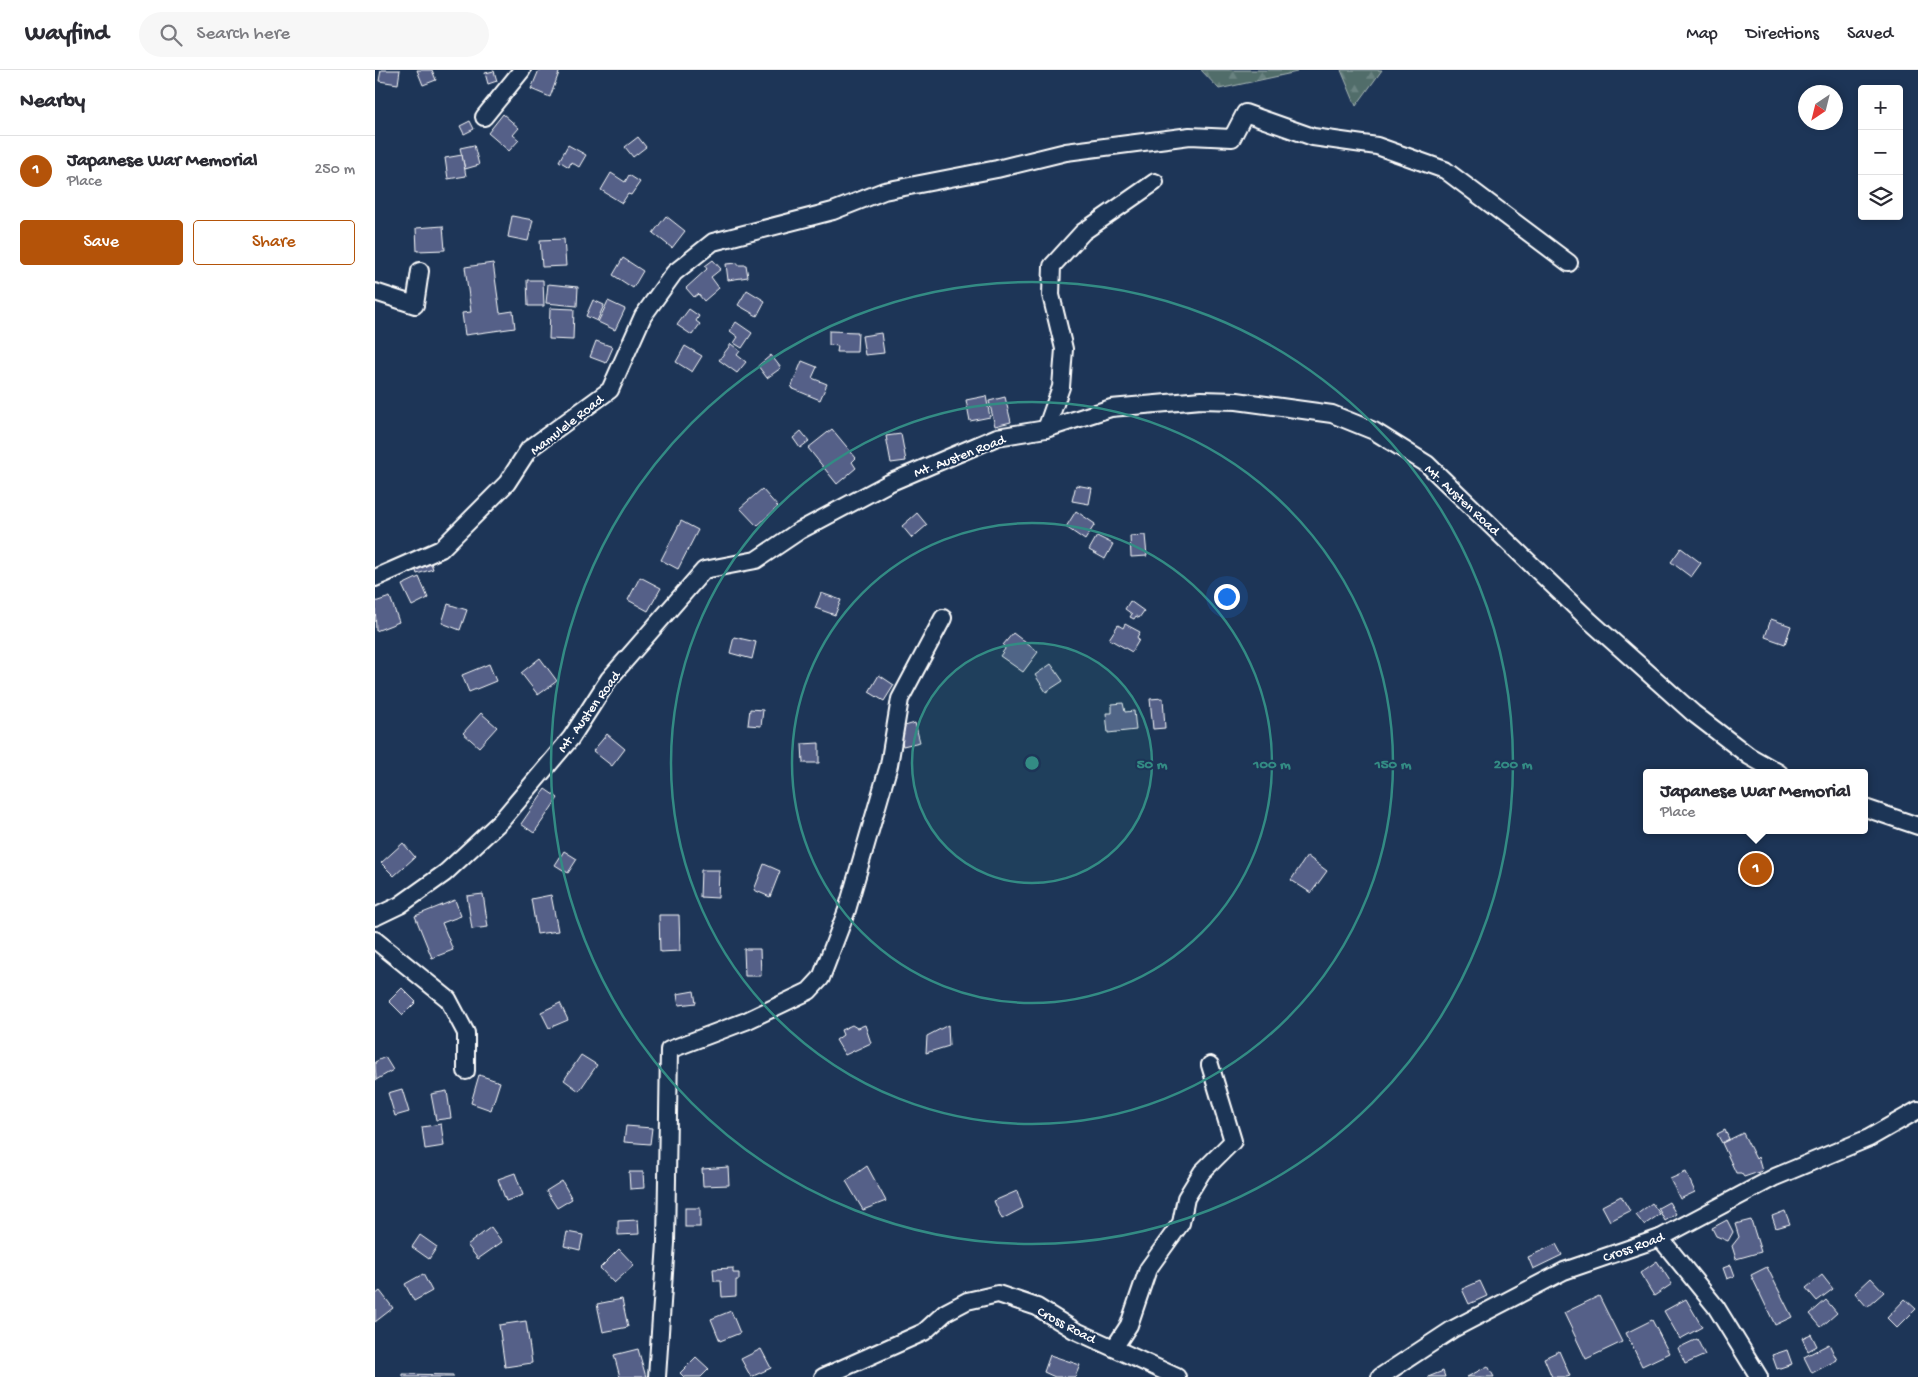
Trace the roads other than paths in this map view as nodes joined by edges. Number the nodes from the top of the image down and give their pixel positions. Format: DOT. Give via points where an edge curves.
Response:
graph roads {
  1 [pos="522,70"];
  2 [pos="484,117"];
  3 [pos="1155,182"];
  4 [pos="1569,263"];
  5 [pos="420,271"];
  6 [pos="375,292"];
  7 [pos="1046,429"];
  8 [pos="375,578"];
  9 [pos="943,618"];
  10 [pos="1772,769"];
  11 [pos="1868,809"];
  12 [pos="1918,826"];
  13 [pos="375,917"];
  14 [pos="375,940"];
  15 [pos="1210,1065"];
  16 [pos="466,1071"];
  17 [pos="1918,1110"];
  18 [pos="1660,1238"];
  19 [pos="1114,1348"];
  20 [pos="657,1377"];
  21 [pos="823,1377"];
  22 [pos="1177,1377"];
  23 [pos="1380,1377"];
  24 [pos="1759,1377"];
  1 -- 2 [label="street"];
  3 -- 7 [label="street" via="1083,232 1053,266 1051,295 1064,349 1061,387"];
  4 -- 8 [label="street, Mamulele Road" via="1445,170 1377,146 1313,137 1245,113 1232,138 1190,136 1066,152 885,191 833,211 713,242 674,273 643,316 610,390 529,449 507,483 441,549"];
  5 -- 6 [label="street" via="415,305"];
  7 -- 10 [label="street, Mt. Austen Road" via="1111,408 1201,400 1237,401 1332,414 1374,431 1427,464 1693,713 1742,751"];
  7 -- 13 [label="street, Mt. Austen Road" via="997,437 889,483 799,530 756,560 704,570 609,679 571,738 501,821 445,872 400,905"];
  9 -- 20 [label="street" via="900,699 889,765 847,910 821,978 809,991 746,1021 669,1050 666,1242"];
  11 -- 12 [label="street"];
  14 -- 16 [label="street" via="448,999 466,1033"];
  15 -- 19 [label="street" via="1233,1141 1202,1172 1190,1191 1181,1223 1148,1269 1129,1325"];
  17 -- 18 [label="street, Cross Road" via="1869,1138 1767,1181"];
  18 -- 23 [label="street, Cross Road" via="1564,1271 1453,1329"];
  18 -- 24 [label="street" via="1716,1307"];
  19 -- 21 [label="street, Cross Road" via="1037,1307 998,1294 967,1301 946,1312 924,1332"];
  19 -- 22 [label="street, Cross Road"];
}
